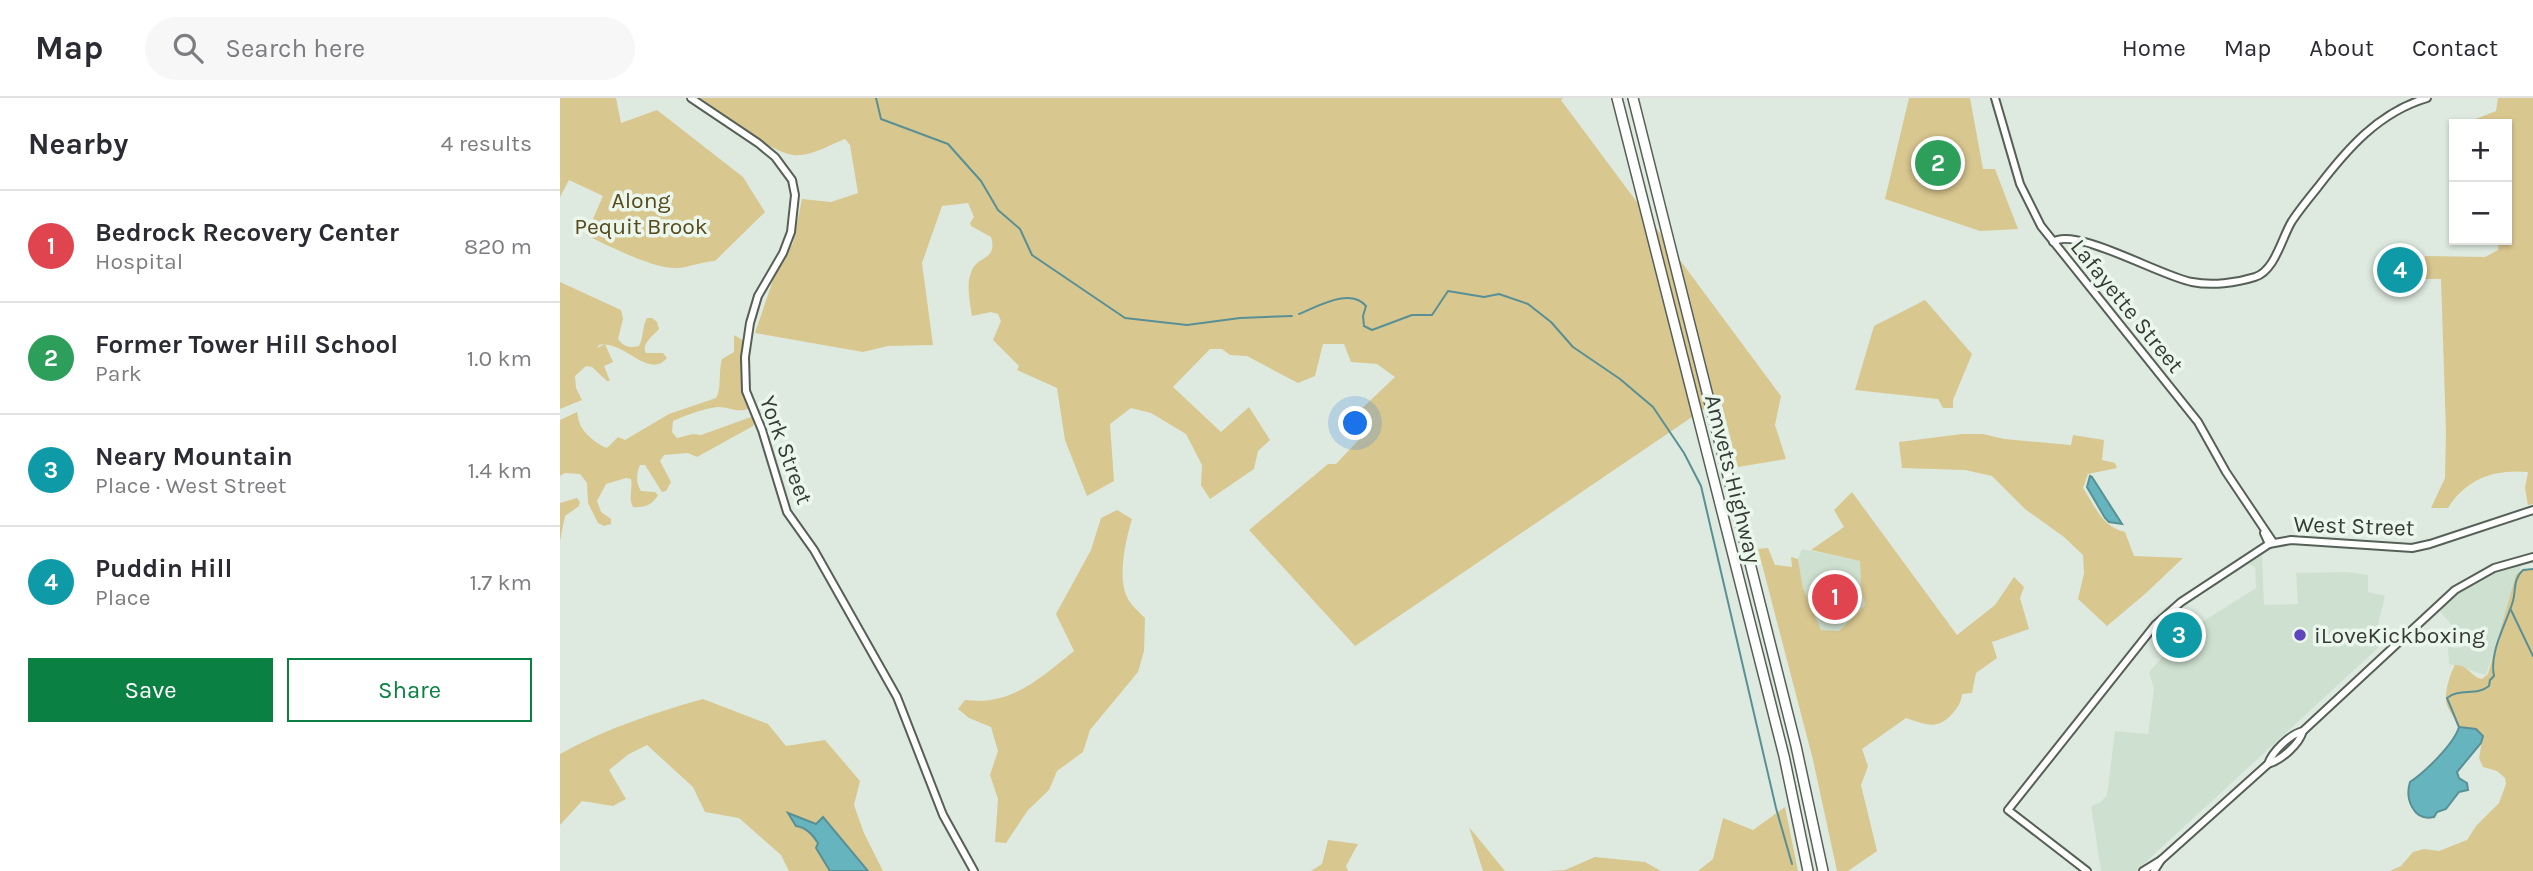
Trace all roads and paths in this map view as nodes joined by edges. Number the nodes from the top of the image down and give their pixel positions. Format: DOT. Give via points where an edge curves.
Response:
graph roads {
  1 [pos="691,98"];
  2 [pos="1617,98"];
  3 [pos="1633,98"];
  4 [pos="1995,98"];
  5 [pos="2427,98"];
  6 [pos="2053,242"];
  7 [pos="2533,510"];
  8 [pos="2271,543"];
  9 [pos="2533,556"];
  10 [pos="1807,789"];
  11 [pos="2161,859"];
  12 [pos="974,871"];
  13 [pos="1808,871"];
  14 [pos="1823,871"];
  15 [pos="1829,871"];
  16 [pos="2087,871"];
  17 [pos="2143,871"];
  18 [pos="2154,871"];
  1 -- 12 [label="street, York Street" via="758,143 792,180 791,232 758,296 750,323 746,391 787,512 821,561 897,697 943,815"];
  2 -- 13 [label="highway, Amvets Highway" via="1784,757"];
  3 -- 10 [label="highway, Amvets Highway"];
  4 -- 6 [label="street, Lafayette Street" via="2023,192"];
  5 -- 6 [label="street" via="2389,116 2344,153 2292,220 2268,269 2258,276 2218,284 2192,282 2085,241 2061,238"];
  6 -- 8 [label="street, Lafayette Street" via="2196,419"];
  7 -- 8 [label="street, West Street" via="2416,548 2296,540"];
  8 -- 16 [label="street, West Street" via="2160,619 2008,810"];
  9 -- 11 [label="street" via="2489,570 2451,593"];
  10 -- 14 [label="highway, Amvets Highway"];
  10 -- 15 [label="highway"];
  11 -- 17 [label="street"];
  11 -- 18 [label="street"];
}
